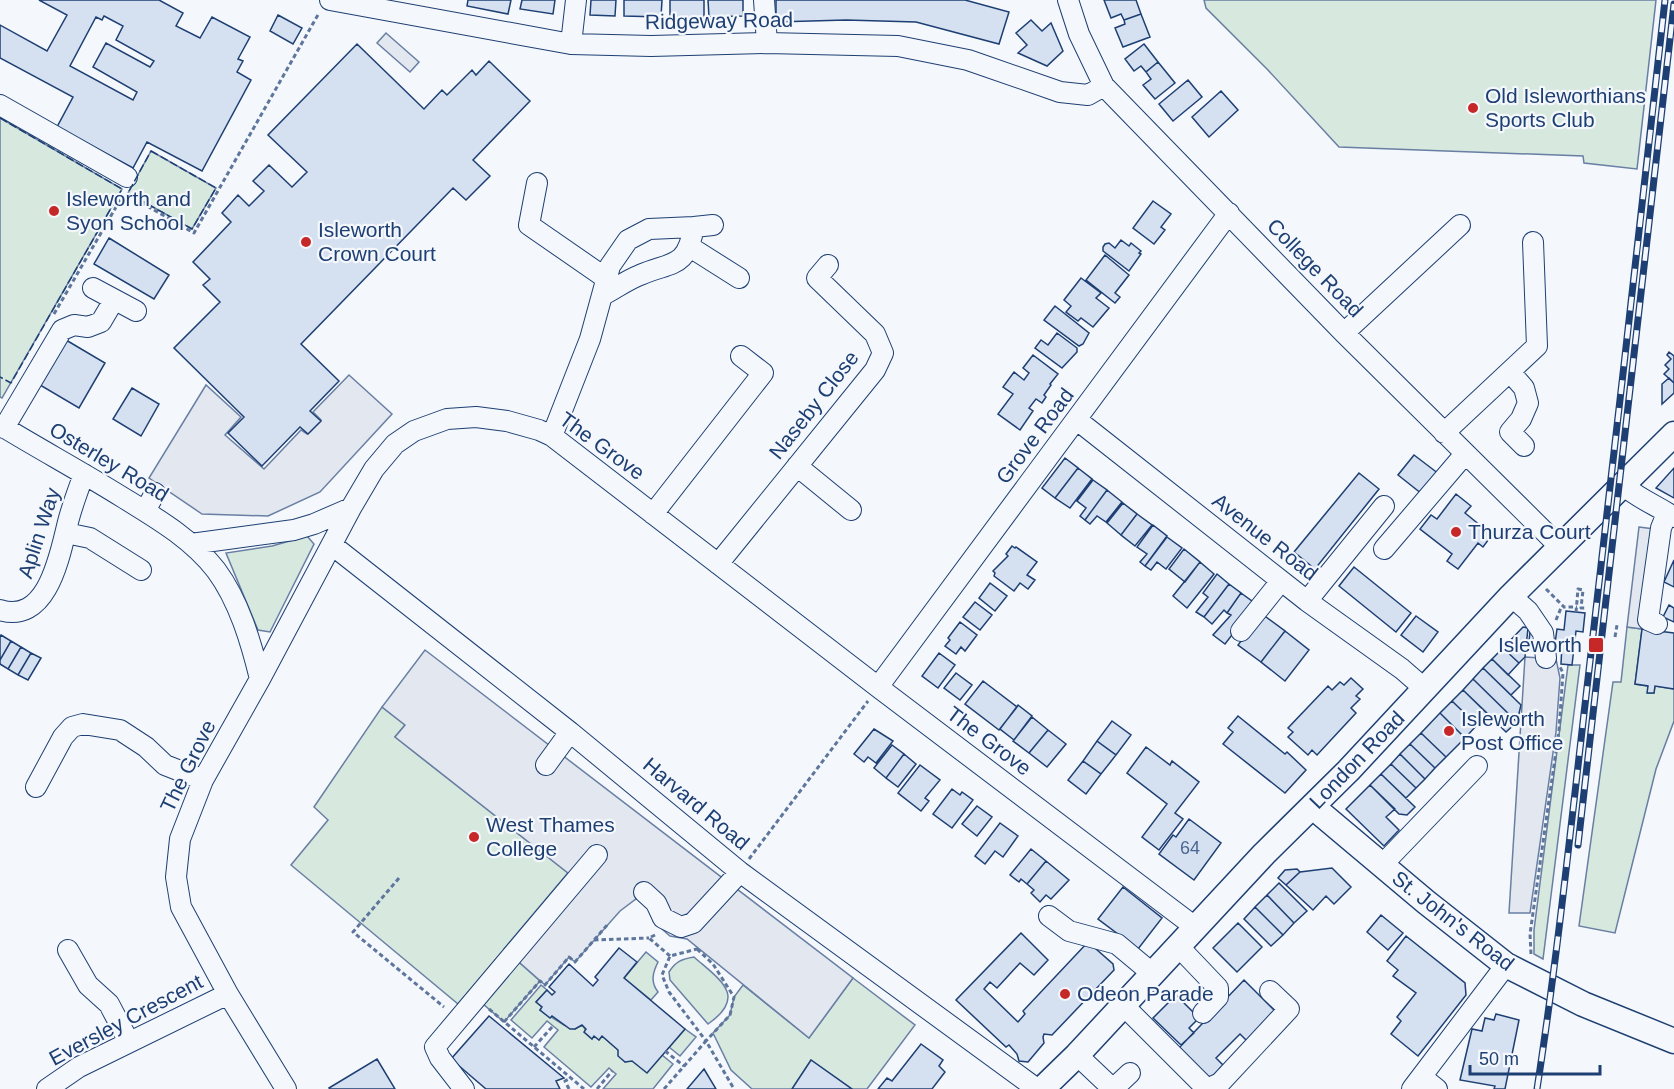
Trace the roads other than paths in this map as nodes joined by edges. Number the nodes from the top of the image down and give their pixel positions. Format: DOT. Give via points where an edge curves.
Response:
graph roads {
  1 [pos="576,0"];
  2 [pos="764,0"];
  3 [pos="1068,0"];
  4 [pos="326,4"];
  5 [pos="382,5"];
  6 [pos="767,43"];
  7 [pos="571,44"];
  8 [pos="1104,86"];
  9 [pos="0,105"];
  10 [pos="127,177"];
  11 [pos="537,183"];
  12 [pos="1229,213"];
  13 [pos="1460,225"];
  14 [pos="1533,242"];
  15 [pos="690,247"];
  16 [pos="818,271"];
  17 [pos="739,278"];
  18 [pos="605,287"];
  19 [pos="93,288"];
  20 [pos="114,300"];
  21 [pos="136,311"];
  22 [pos="1344,333"];
  23 [pos="741,356"];
  24 [pos="1510,372"];
  25 [pos="1077,420"];
  26 [pos="2,427"];
  27 [pos="1444,432"];
  28 [pos="1674,434"];
  29 [pos="552,436"];
  30 [pos="1524,446"];
  31 [pos="1465,454"];
  32 [pos="797,466"];
  33 [pos="84,474"];
  34 [pos="1624,486"];
  35 [pos="155,493"];
  36 [pos="1384,506"];
  37 [pos="351,508"];
  38 [pos="851,510"];
  39 [pos="145,511"];
  40 [pos="1667,512"];
  41 [pos="653,514"];
  42 [pos="66,533"];
  43 [pos="191,544"];
  44 [pos="332,545"];
  45 [pos="1560,547"];
  46 [pos="1384,549"];
  47 [pos="718,564"];
  48 [pos="141,570"];
  49 [pos="1281,581"];
  50 [pos="1511,596"];
  51 [pos="1307,601"];
  52 [pos="0,609"];
  53 [pos="1657,624"];
  54 [pos="1241,632"];
  55 [pos="1553,662"];
  56 [pos="260,680"];
  57 [pos="878,687"];
  58 [pos="1425,689"];
  59 [pos="570,732"];
  60 [pos="546,765"];
  61 [pos="1477,766"];
  62 [pos="203,780"];
  63 [pos="36,787"];
  64 [pos="1313,807"];
  65 [pos="597,855"];
  66 [pos="1382,865"];
  67 [pos="740,872"];
  68 [pos="644,892"];
  69 [pos="1048,916"];
  70 [pos="1195,927"];
  71 [pos="1178,946"];
  72 [pos="68,950"];
  73 [pos="1506,965"];
  74 [pos="1153,974"];
  75 [pos="1270,991"];
  76 [pos="228,994"];
  77 [pos="1124,1005"];
  78 [pos="1203,1013"];
  79 [pos="1674,1041"];
  80 [pos="129,1042"];
  81 [pos="1077,1055"];
  82 [pos="1130,1073"];
  83 [pos="1423,1085"];
  84 [pos="47,1089"];
  85 [pos="286,1089"];
  86 [pos="464,1089"];
  87 [pos="1037,1089"];
  88 [pos="1042,1089"];
  89 [pos="1113,1089"];
  90 [pos="1207,1089"];
  1 -- 7 [label="street"];
  2 -- 6 [label="street"];
  3 -- 8 [label="street, College Road"];
  4 -- 5 [label="street, Ridgeway Road"];
  5 -- 7 [label="street, Ridgeway Road"];
  6 -- 7 [label="street, Ridgeway Road"];
  6 -- 8 [label="street, Ridgeway Road" via="898,46 968,60 1060,92 1088,95"];
  8 -- 12 [label="street, College Road"];
  9 -- 10 [label="street"];
  11 -- 18 [label="street" via="529,225"];
  12 -- 22 [label="street, College Road"];
  12 -- 25 [label="street, Grove Road"];
  13 -- 22 [label="street"];
  14 -- 24 [label="street" via="1537,346"];
  15 -- 17 [label="street"];
  15 -- 18 [label="street" via="676,262"];
  15 -- 18 [label="street" via="704,226 649,229 628,240 610,266"];
  16 -- 32 [label="street, Naseby Close" via="875,333 883,353 875,370"];
  18 -- 29 [label="street" via="590,339"];
  19 -- 20 [label="street"];
  20 -- 21 [label="street"];
  20 -- 26 [label="street" via="101,322 62,330"];
  22 -- 27 [label="street, College Road"];
  23 -- 41 [label="street" via="763,374"];
  24 -- 27 [label="street"];
  24 -- 30 [label="street" via="1524,388 1528,403 1510,432"];
  25 -- 49 [label="street, Avenue Road"];
  25 -- 57 [label="street, Grove Road"];
  26 -- 33 [label="street, Osterley Road"];
  27 -- 31 [label="street, College Road"];
  28 -- 34 [label="main road, London Road"];
  29 -- 37 [label="street, The Grove" via="507,421 447,419 414,431 395,444"];
  29 -- 41 [label="street, The Grove"];
  31 -- 45 [label="street, College Road"];
  31 -- 46 [label="street"];
  32 -- 38 [label="street"];
  32 -- 47 [label="street, Naseby Close"];
  33 -- 39 [label="street, Osterley Road"];
  33 -- 42 [label="street, Aplin Way"];
  34 -- 40 [label="street" via="1646,503"];
  34 -- 45 [label="main road, London Road"];
  35 -- 39 [label="street"];
  36 -- 51 [label="street"];
  37 -- 43 [label="street" via="294,530"];
  37 -- 44 [label="street, The Grove"];
  39 -- 43 [label="street, Osterley Road"];
  40 -- 53 [label="street" via="1661,528 1648,620"];
  41 -- 47 [label="street, The Grove"];
  42 -- 48 [label="street" via="90,538"];
  42 -- 52 [label="street, Aplin Way" via="44,595 24,609 9,613"];
  43 -- 56 [label="street, Osterley Road" via="230,592"];
  44 -- 56 [label="street, The Grove"];
  44 -- 59 [label="street, Harvard Road"];
  45 -- 50 [label="main road, London Road"];
  47 -- 57 [label="street, The Grove"];
  49 -- 51 [label="street, Avenue Road"];
  49 -- 54 [label="street"];
  50 -- 55 [label="street" via="1528,610 1544,633"];
  50 -- 58 [label="main road, London Road"];
  51 -- 58 [label="street, Avenue Road"];
  56 -- 62 [label="street, The Grove"];
  57 -- 70 [label="street, The Grove"];
  58 -- 64 [label="main road, London Road"];
  59 -- 60 [label="street"];
  59 -- 67 [label="street, Harvard Road"];
  61 -- 66 [label="street"];
  62 -- 63 [label="street" via="165,765 120,730 83,724 72,727 63,737"];
  62 -- 76 [label="street, The Grove" via="180,839 176,877 181,907"];
  64 -- 66 [label="main road, St. John's Road"];
  64 -- 70 [label="main road, London Road"];
  65 -- 86 [label="street" via="435,1047"];
  66 -- 73 [label="main road, St. John's Road"];
  67 -- 68 [label="street" via="693,923 681,927 663,918 656,903"];
  67 -- 87 [label="street, Harvard Road"];
  69 -- 74 [label="street" via="1070,931 1117,944"];
  70 -- 71 [label="main road, London Road"];
  71 -- 74 [label="main road, London Road"];
  71 -- 78 [label="street" via="1218,988 1218,997"];
  72 -- 80 [label="street" via="88,985 110,1004"];
  73 -- 79 [label="main road, St. John's Road" via="1583,1004"];
  73 -- 83 [label="street"];
  74 -- 77 [label="main road, London Road"];
  75 -- 90 [label="street" via="1289,1009 1220,1083"];
  76 -- 80 [label="street, Eversley Crescent"];
  76 -- 85 [label="street, The Grove"];
  77 -- 81 [label="main road, London Road"];
  77 -- 90 [label="street"];
  80 -- 84 [label="street, Eversley Crescent" via="79,1067"];
  81 -- 88 [label="main road, London Road"];
  81 -- 89 [label="street"];
  82 -- 89 [label="street"];
}
